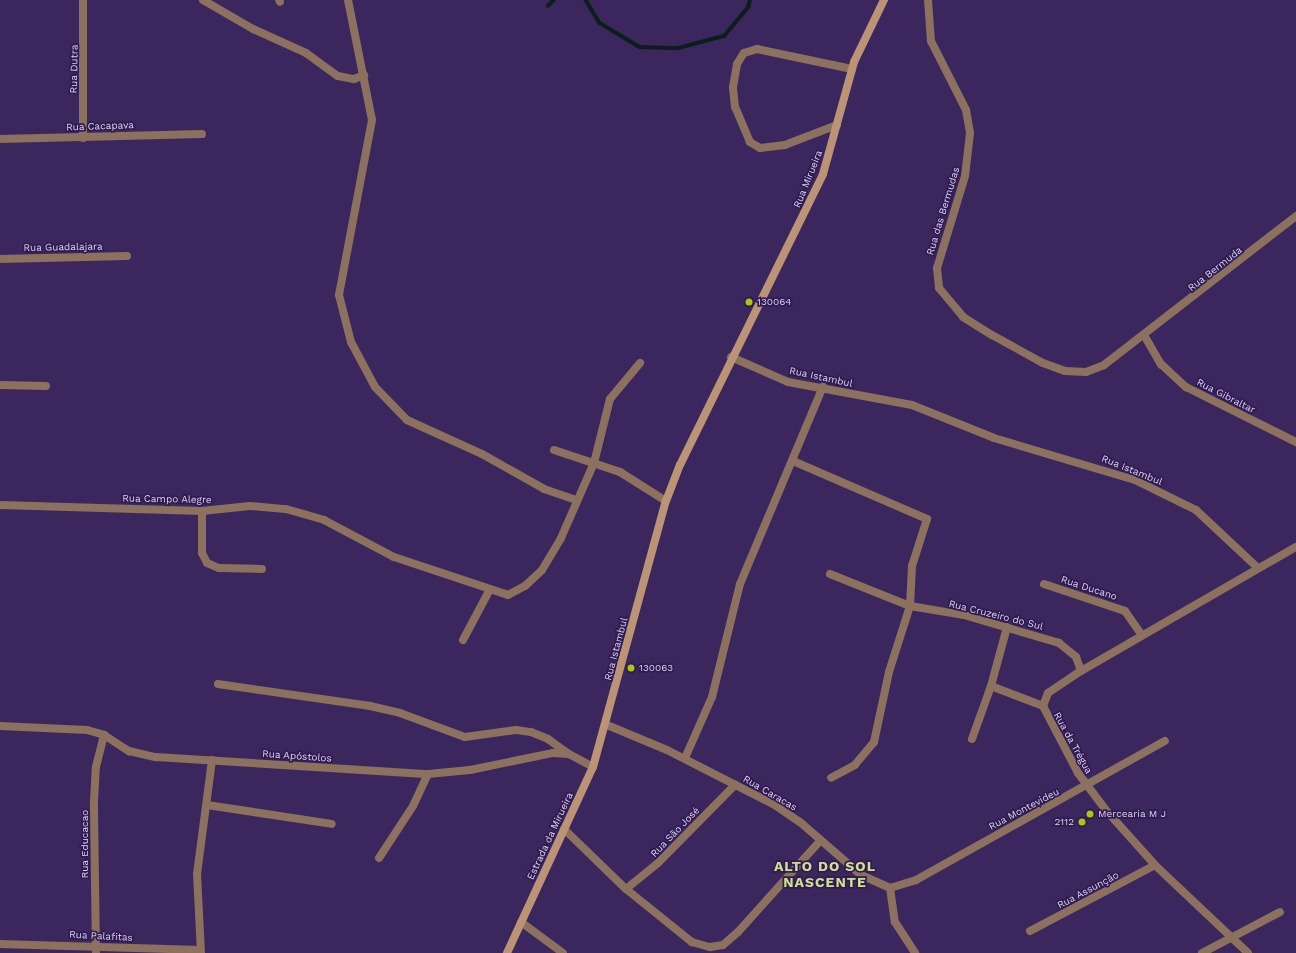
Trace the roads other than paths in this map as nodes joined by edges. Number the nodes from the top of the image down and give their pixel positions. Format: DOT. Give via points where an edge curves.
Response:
graph roads {
  1 [pos="83,0"];
  2 [pos="203,0"];
  3 [pos="348,0"];
  4 [pos="884,0"];
  5 [pos="928,0"];
  6 [pos="852,69"];
  7 [pos="364,76"];
  8 [pos="838,125"];
  9 [pos="202,134"];
  10 [pos="83,138"];
  11 [pos="0,139"];
  12 [pos="1296,216"];
  13 [pos="127,256"];
  14 [pos="0,259"];
  15 [pos="1144,335"];
  16 [pos="731,357"];
  17 [pos="640,363"];
  18 [pos="0,384"];
  19 [pos="46,386"];
  20 [pos="823,387"];
  21 [pos="1296,442"];
  22 [pos="554,450"];
  23 [pos="793,461"];
  24 [pos="594,462"];
  25 [pos="576,500"];
  26 [pos="666,501"];
  27 [pos="0,505"];
  28 [pos="202,511"];
  29 [pos="1296,547"];
  30 [pos="1258,568"];
  31 [pos="262,570"];
  32 [pos="830,574"];
  33 [pos="1044,584"];
  34 [pos="489,591"];
  35 [pos="910,606"];
  36 [pos="1007,627"];
  37 [pos="1141,634"];
  38 [pos="463,640"];
  39 [pos="1081,670"];
  40 [pos="218,684"];
  41 [pos="991,686"];
  42 [pos="1043,706"];
  43 [pos="607,725"];
  44 [pos="0,726"];
  45 [pos="104,735"];
  46 [pos="972,740"];
  47 [pos="1165,741"];
  48 [pos="569,754"];
  49 [pos="685,758"];
  50 [pos="212,760"];
  51 [pos="593,767"];
  52 [pos="428,774"];
  53 [pos="831,778"];
  54 [pos="735,785"];
  55 [pos="1086,787"];
  56 [pos="207,804"];
  57 [pos="332,824"];
  58 [pos="564,829"];
  59 [pos="819,842"];
  60 [pos="379,858"];
  61 [pos="1155,865"];
  62 [pos="890,888"];
  63 [pos="626,889"];
  64 [pos="1280,912"];
  65 [pos="521,922"];
  66 [pos="1030,931"];
  67 [pos="1233,938"];
  68 [pos="0,944"];
  69 [pos="96,944"];
  70 [pos="717,946"];
  71 [pos="201,951"];
  72 [pos="96,953"];
  73 [pos="507,953"];
  74 [pos="563,953"];
  75 [pos="711,953"];
  76 [pos="915,953"];
  77 [pos="1202,953"];
  78 [pos="1248,953"];
  1 -- 10 [label="street, Rua Dutra"];
  2 -- 7 [label="street" via="253,29 299,50 338,76 354,79"];
  3 -- 7 [label="street"];
  4 -- 6 [label="main road, Rua Mirueira"];
  5 -- 15 [label="street, Rua das Bermudas" via="931,41 966,110 970,133 965,176 937,268 939,288 948,303 992,335 1043,363 1065,371 1086,372 1104,365"];
  6 -- 8 [label="main road, Rua Mirueira"];
  6 -- 8 [label="street" via="757,50 744,53 737,64 733,87 736,106 750,142 760,148 785,145"];
  7 -- 25 [label="street" via="372,120 339,294 351,342 362,367 375,387 407,420 482,454 544,489"];
  8 -- 16 [label="main road, Rua Mirueira" via="810,203"];
  9 -- 10 [label="street, Rua Cacapava"];
  10 -- 11 [label="street, Rua Cacapava"];
  12 -- 15 [label="street, Rua Bermuda"];
  13 -- 14 [label="street, Rua Guadalajara"];
  15 -- 21 [label="street, Rua Gibraltar" via="1161,364 1186,387"];
  16 -- 20 [label="street, Rua Istambul" via="788,382"];
  16 -- 26 [label="main road, Rua Istambul"];
  17 -- 24 [label="street" via="610,399"];
  18 -- 19 [label="street"];
  20 -- 23 [label="street"];
  20 -- 30 [label="street, Rua Istambul" via="912,405 994,438 1135,480 1196,510"];
  22 -- 24 [label="street"];
  23 -- 35 [label="street" via="927,518 912,566"];
  23 -- 49 [label="street" via="740,584 712,697"];
  24 -- 25 [label="street"];
  24 -- 26 [label="street" via="620,472"];
  25 -- 34 [label="street, Rua Campo Alegre" via="561,538 542,570 525,586 508,595"];
  26 -- 43 [label="main road, Rua Istambul"];
  27 -- 28 [label="street, Rua Campo Alegre"];
  28 -- 31 [label="street" via="202,553 207,563 219,568"];
  28 -- 34 [label="street, Rua Campo Alegre" via="250,506 286,509 324,520 394,557"];
  29 -- 30 [label="street, Rua da Trégua"];
  30 -- 37 [label="street, Rua da Trégua"];
  32 -- 35 [label="street, Rua Cruzeiro do Sul"];
  33 -- 37 [label="street, Rua Ducano" via="1125,611"];
  34 -- 38 [label="street"];
  35 -- 36 [label="street, Rua Cruzeiro do Sul"];
  35 -- 53 [label="street" via="889,672 874,742 855,765"];
  36 -- 39 [label="street, Rua Cruzeiro do Sul" via="1070,649"];
  36 -- 41 [label="street"];
  37 -- 39 [label="street, Rua da Trégua"];
  39 -- 42 [label="street, Rua da Trégua" via="1048,693"];
  40 -- 48 [label="street" via="377,708 465,737 516,730 531,732 548,739"];
  41 -- 42 [label="street"];
  41 -- 46 [label="street"];
  42 -- 55 [label="street, Rua da Trégua"];
  43 -- 49 [label="street, Rua Caracas"];
  43 -- 51 [label="main road, Estrada da Mirueira"];
  44 -- 45 [label="street, Rua Apóstolos" via="72,727"];
  45 -- 50 [label="street, Rua Apóstolos" via="129,751"];
  45 -- 69 [label="street, Rua Educacao" via="96,767 94,802"];
  47 -- 55 [label="street, Rua Montevideu"];
  48 -- 51 [label="street, Rua Apóstolos"];
  48 -- 52 [label="street, Rua Apóstolos" via="553,753 470,770"];
  49 -- 54 [label="street, Rua Caracas"];
  50 -- 52 [label="street, Rua Apóstolos"];
  50 -- 56 [label="street"];
  51 -- 58 [label="main road, Estrada da Mirueira"];
  52 -- 60 [label="street" via="413,806"];
  54 -- 59 [label="street, Rua Caracas" via="786,812"];
  54 -- 63 [label="street, Rua São José" via="658,863"];
  55 -- 61 [label="street, Rua da Trégua"];
  55 -- 62 [label="street, Rua Montevideu" via="916,880"];
  56 -- 57 [label="street"];
  56 -- 71 [label="street" via="197,874"];
  58 -- 63 [label="street"];
  58 -- 65 [label="main road, Estrada da Mirueira"];
  59 -- 62 [label="street, Rua Caracas" via="860,875"];
  59 -- 70 [label="street" via="738,932"];
  61 -- 66 [label="street, Rua Assunção"];
  61 -- 67 [label="street, Rua da Trégua"];
  62 -- 76 [label="street" via="895,922"];
  63 -- 70 [label="street" via="699,946"];
  64 -- 67 [label="street"];
  65 -- 73 [label="main road, Estrada da Mirueira"];
  65 -- 74 [label="street"];
  67 -- 77 [label="street"];
  67 -- 78 [label="street, Rua da Trégua"];
  68 -- 69 [label="street, Rua Palafitas"];
  69 -- 71 [label="street, Rua Palafitas"];
  69 -- 72 [label="street, Rua Educacao"];
  70 -- 75 [label="street"];
}
